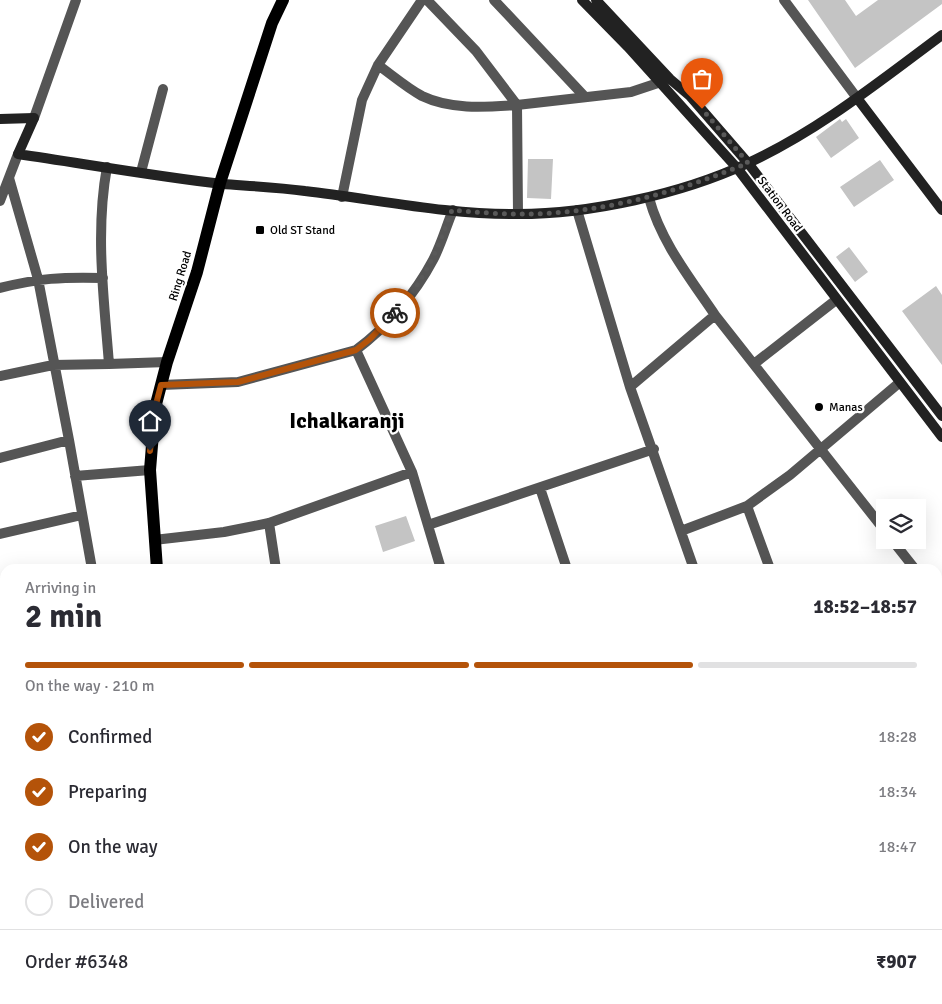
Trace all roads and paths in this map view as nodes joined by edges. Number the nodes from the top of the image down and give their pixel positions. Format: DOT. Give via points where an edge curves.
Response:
graph roads {
  1 [pos="76,0"];
  2 [pos="283,0"];
  3 [pos="422,0"];
  4 [pos="427,0"];
  5 [pos="494,0"];
  6 [pos="582,0"];
  7 [pos="596,0"];
  8 [pos="784,0"];
  9 [pos="942,35"];
  10 [pos="378,65"];
  11 [pos="665,81"];
  12 [pos="163,89"];
  13 [pos="585,98"];
  14 [pos="857,98"];
  15 [pos="517,105"];
  16 [pos="34,118"];
  17 [pos="0,119"];
  18 [pos="18,154"];
  19 [pos="748,163"];
  20 [pos="107,167"];
  21 [pos="737,168"];
  22 [pos="141,172"];
  23 [pos="9,178"];
  24 [pos="220,183"];
  25 [pos="342,197"];
  26 [pos="649,198"];
  27 [pos="0,201"];
  28 [pos="452,210"];
  29 [pos="577,210"];
  30 [pos="942,210"];
  31 [pos="518,214"];
  32 [pos="103,278"];
  33 [pos="38,279"];
  34 [pos="0,288"];
  35 [pos="836,300"];
  36 [pos="715,315"];
  37 [pos="356,350"];
  38 [pos="167,362"];
  39 [pos="109,364"];
  40 [pos="754,364"];
  41 [pos="53,366"];
  42 [pos="0,376"];
  43 [pos="899,383"];
  44 [pos="161,385"];
  45 [pos="630,387"];
  46 [pos="942,416"];
  47 [pos="942,437"];
  48 [pos="69,440"];
  49 [pos="654,449"];
  50 [pos="821,449"];
  51 [pos="0,458"];
  52 [pos="150,470"];
  53 [pos="412,472"];
  54 [pos="75,476"];
  55 [pos="540,488"];
  56 [pos="746,506"];
  57 [pos="82,515"];
  58 [pos="876,519"];
  59 [pos="269,523"];
  60 [pos="428,525"];
  61 [pos="681,531"];
  62 [pos="0,534"];
  63 [pos="154,540"];
  64 [pos="899,549"];
  65 [pos="91,564"];
  66 [pos="156,564"];
  67 [pos="275,564"];
  68 [pos="440,564"];
  69 [pos="565,564"];
  70 [pos="692,564"];
  71 [pos="768,564"];
  72 [pos="911,564"];
  1 -- 16 [label="street"];
  2 -- 24 [label="main road, Ring Road" via="272,23"];
  3 -- 10 [label="street"];
  4 -- 15 [label="street" via="476,52"];
  5 -- 13 [label="street"];
  6 -- 11 [label="main road, Station Road"];
  7 -- 11 [label="main road, Station Road"];
  8 -- 14 [label="street"];
  9 -- 14 [label="main road"];
  10 -- 15 [label="street" via="422,96 441,102 465,106"];
  10 -- 25 [label="street" via="362,100"];
  11 -- 13 [label="street" via="630,92"];
  11 -- 19 [label="main road, Station Road" via="690,96"];
  11 -- 21 [label="main road, Station Road"];
  12 -- 22 [label="street"];
  13 -- 15 [label="street"];
  14 -- 19 [label="main road"];
  14 -- 30 [label="main road"];
  15 -- 31 [label="street"];
  16 -- 17 [label="main road"];
  16 -- 18 [label="main road"];
  18 -- 20 [label="main road"];
  18 -- 23 [label="street"];
  19 -- 21 [label="main road"];
  19 -- 46 [label="main road, Station Road"];
  20 -- 22 [label="main road"];
  20 -- 32 [label="street" via="101,196"];
  21 -- 26 [label="main road"];
  21 -- 35 [label="main road, Station Road"];
  22 -- 24 [label="main road"];
  23 -- 27 [label="street"];
  23 -- 33 [label="street"];
  24 -- 25 [label="main road"];
  24 -- 38 [label="main road, Ring Road" via="197,272"];
  25 -- 28 [label="main road"];
  26 -- 29 [label="main road"];
  26 -- 36 [label="street" via="672,252"];
  28 -- 31 [label="main road"];
  28 -- 37 [label="street" via="434,260 406,301"];
  29 -- 31 [label="main road"];
  29 -- 45 [label="street"];
  32 -- 33 [label="street"];
  32 -- 39 [label="street"];
  33 -- 34 [label="street"];
  33 -- 41 [label="street"];
  35 -- 40 [label="street"];
  35 -- 43 [label="main road, Station Road"];
  36 -- 40 [label="street"];
  36 -- 45 [label="street"];
  37 -- 44 [label="street" via="238,382"];
  37 -- 53 [label="street"];
  38 -- 39 [label="street"];
  38 -- 44 [label="main road, Ring Road"];
  39 -- 41 [label="street"];
  40 -- 50 [label="street"];
  41 -- 42 [label="street"];
  41 -- 48 [label="street"];
  43 -- 47 [label="main road, Station Road"];
  43 -- 50 [label="street"];
  44 -- 52 [label="main road, Ring Road" via="151,431"];
  45 -- 49 [label="street"];
  48 -- 51 [label="street"];
  48 -- 54 [label="street"];
  49 -- 55 [label="street"];
  49 -- 61 [label="street"];
  50 -- 56 [label="street"];
  50 -- 58 [label="street"];
  52 -- 54 [label="street"];
  52 -- 63 [label="main road, Ring Road"];
  53 -- 59 [label="street"];
  53 -- 60 [label="street"];
  54 -- 57 [label="street"];
  55 -- 60 [label="street"];
  55 -- 69 [label="street"];
  56 -- 61 [label="street"];
  56 -- 71 [label="street"];
  57 -- 62 [label="street"];
  57 -- 65 [label="street"];
  59 -- 63 [label="street"];
  59 -- 67 [label="street"];
  60 -- 68 [label="street"];
  61 -- 70 [label="street"];
  63 -- 66 [label="main road, Ring Road"];
  64 -- 72 [label="street"];
}
